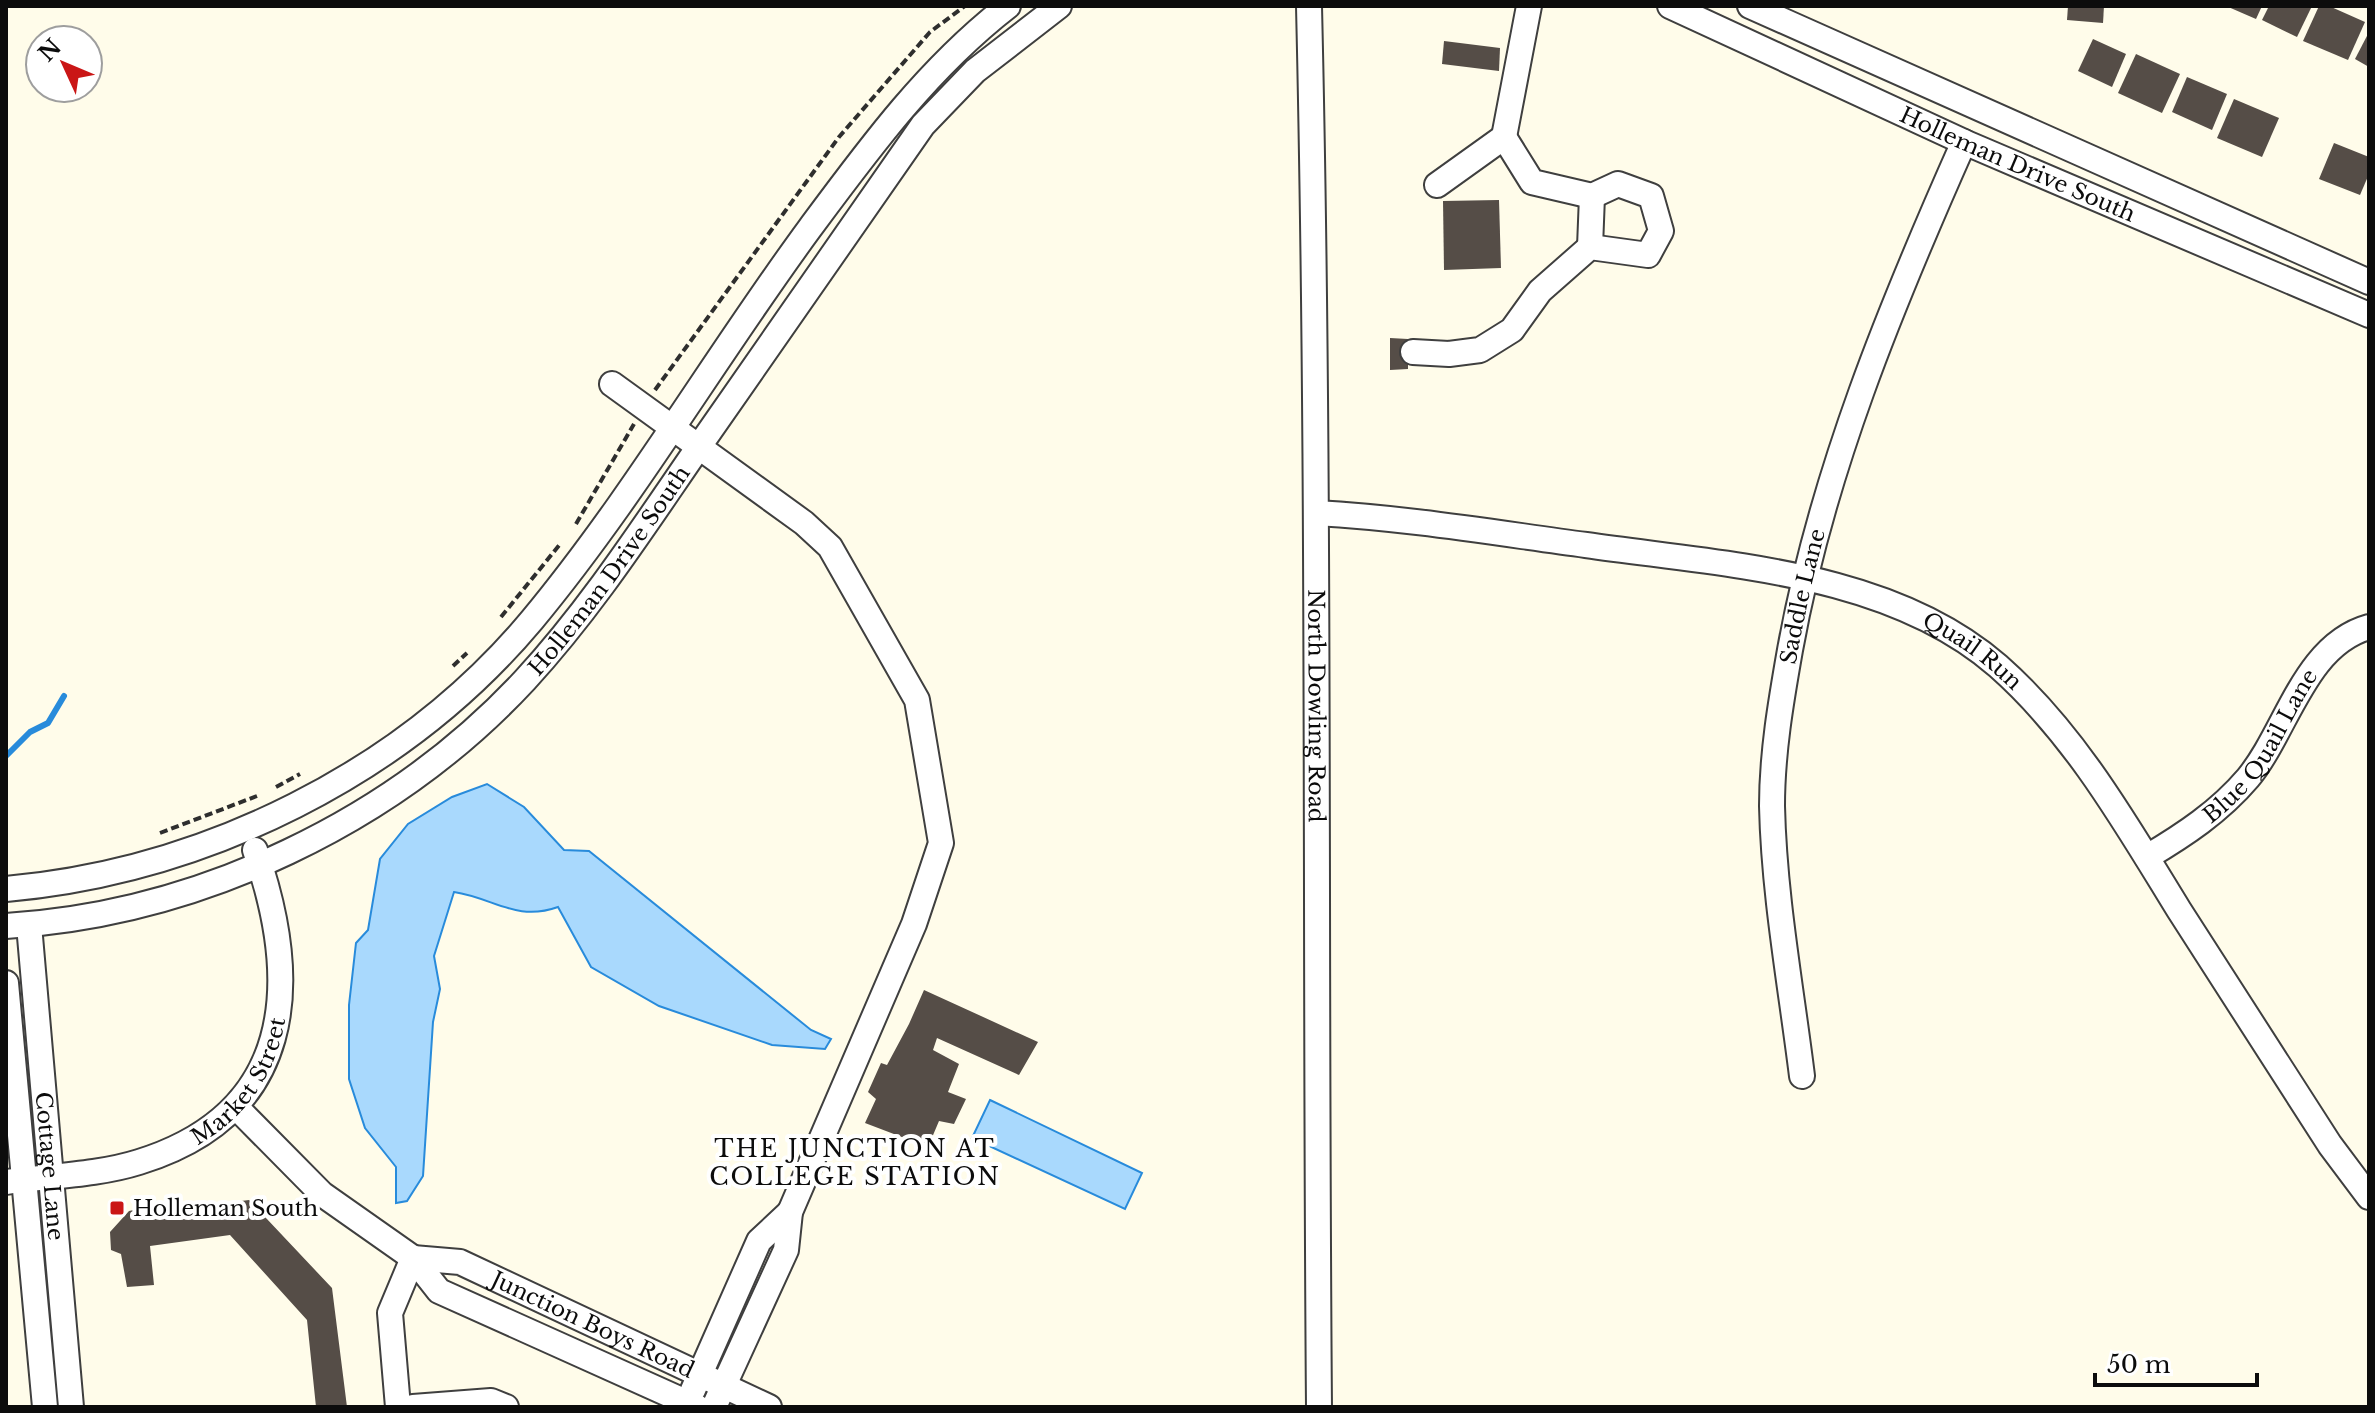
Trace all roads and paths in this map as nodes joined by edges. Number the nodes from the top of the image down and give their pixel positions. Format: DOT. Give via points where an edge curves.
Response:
graph roads {
  1 [pos="965,6"];
  2 [pos="1008,6"];
  3 [pos="1059,6"];
  4 [pos="1309,6"];
  5 [pos="1529,6"];
  6 [pos="1670,6"];
  7 [pos="1762,9"];
  8 [pos="1504,137"];
  9 [pos="1964,142"];
  10 [pos="1437,185"];
  11 [pos="1592,196"];
  12 [pos="1590,247"];
  13 [pos="2369,282"];
  14 [pos="2369,315"];
  15 [pos="1413,352"];
  16 [pos="612,384"];
  17 [pos="644,406"];
  18 [pos="672,425"];
  19 [pos="700,446"];
  20 [pos="1316,513"];
  21 [pos="573,527"];
  22 [pos="563,540"];
  23 [pos="1803,579"];
  24 [pos="493,626"];
  25 [pos="2369,627"];
  26 [pos="472,649"];
  27 [pos="448,670"];
  28 [pos="309,769"];
  29 [pos="247,829"];
  30 [pos="157,834"];
  31 [pos="2147,857"];
  32 [pos="259,863"];
  33 [pos="6,889"];
  34 [pos="18,926"];
  35 [pos="6,983"];
  36 [pos="1802,1076"];
  37 [pos="236,1107"];
  38 [pos="51,1176"];
  39 [pos="14,1181"];
  40 [pos="2369,1197"];
  41 [pos="790,1212"];
  42 [pos="413,1258"];
  43 [pos="60,1286"];
  44 [pos="33,1288"];
  45 [pos="738,1289"];
  46 [pos="764,1300"];
  47 [pos="700,1375"];
  48 [pos="719,1397"];
  49 [pos="690,1406"];
  50 [pos="45,1407"];
  51 [pos="71,1407"];
  52 [pos="398,1407"];
  53 [pos="413,1407"];
  54 [pos="506,1407"];
  55 [pos="769,1407"];
  56 [pos="1319,1407"];
  1 -- 17 [label="path" via="930,32 839,137"];
  2 -- 18 [label="street, Holleman Drive South" via="956,48 905,104 761,295"];
  3 -- 19 [label="street, Holleman Drive South" via="975,71 923,125"];
  4 -- 20 [label="street, North Dowling Road"];
  5 -- 8 [label="street"];
  6 -- 9 [label="street, Holleman Drive South"];
  7 -- 13 [label="street, Holleman Drive South"];
  8 -- 10 [label="street"];
  8 -- 11 [label="street" via="1532,182"];
  9 -- 14 [label="street, Holleman Drive South"];
  9 -- 23 [label="street, Saddle Lane" via="1852,414"];
  11 -- 12 [label="street"];
  11 -- 12 [label="street" via="1618,184 1651,196 1661,231 1648,255"];
  12 -- 15 [label="street" via="1540,291 1512,330 1480,350"];
  16 -- 17 [label="street"];
  17 -- 18 [label="street"];
  17 -- 21 [label="path"];
  18 -- 19 [label="street"];
  18 -- 29 [label="street, Holleman Drive South" via="530,622 460,694 333,785"];
  19 -- 32 [label="street, Holleman Drive South" via="614,573 480,724 377,802"];
  19 -- 41 [label="street" via="830,547 917,700 941,843 914,924"];
  20 -- 23 [label="street, Quail Run" via="1402,519"];
  20 -- 56 [label="street, North Dowling Road"];
  22 -- 24 [label="path"];
  23 -- 31 [label="street, Quail Run" via="1888,603 1937,624 1988,659 2067,738"];
  23 -- 36 [label="street, Saddle Lane" via="1777,721 1772,805"];
  25 -- 31 [label="street, Blue Quail Lane" via="2327,654 2263,758 2232,795 2194,829"];
  26 -- 27 [label="path"];
  28 -- 30 [label="path" via="265,793"];
  29 -- 32 [label="street, Market Street"];
  29 -- 33 [label="street, Holleman Drive South" via="113,873"];
  31 -- 40 [label="street, Quail Run" via="2330,1145"];
  32 -- 34 [label="street, Holleman Drive South" via="162,900"];
  32 -- 37 [label="street, Market Street" via="280,979 277,1031 263,1071"];
  34 -- 38 [label="street, Cottage Lane"];
  35 -- 39 [label="street, Cottage Lane"];
  37 -- 38 [label="street, Market Street" via="193,1141 137,1163"];
  37 -- 42 [label="street, Junction Boys Road" via="322,1194"];
  38 -- 39 [label="street, Market Street"];
  38 -- 43 [label="street, Cottage Lane"];
  39 -- 44 [label="street, Cottage Lane"];
  41 -- 45 [label="street" via="759,1241"];
  41 -- 46 [label="street" via="786,1250"];
  42 -- 47 [label="street, Junction Boys Road" via="460,1262"];
  42 -- 49 [label="street, Junction Boys Road" via="439,1291"];
  42 -- 52 [label="street" via="390,1313"];
  43 -- 44 [label="street"];
  43 -- 51 [label="street, Cottage Lane"];
  44 -- 50 [label="street, Cottage Lane"];
  45 -- 46 [label="street"];
  45 -- 47 [label="street"];
  46 -- 48 [label="street"];
  47 -- 48 [label="street, Junction Boys Road"];
  47 -- 49 [label="street"];
  48 -- 55 [label="street, Junction Boys Road"];
  53 -- 54 [label="street" via="491,1401"];
}
